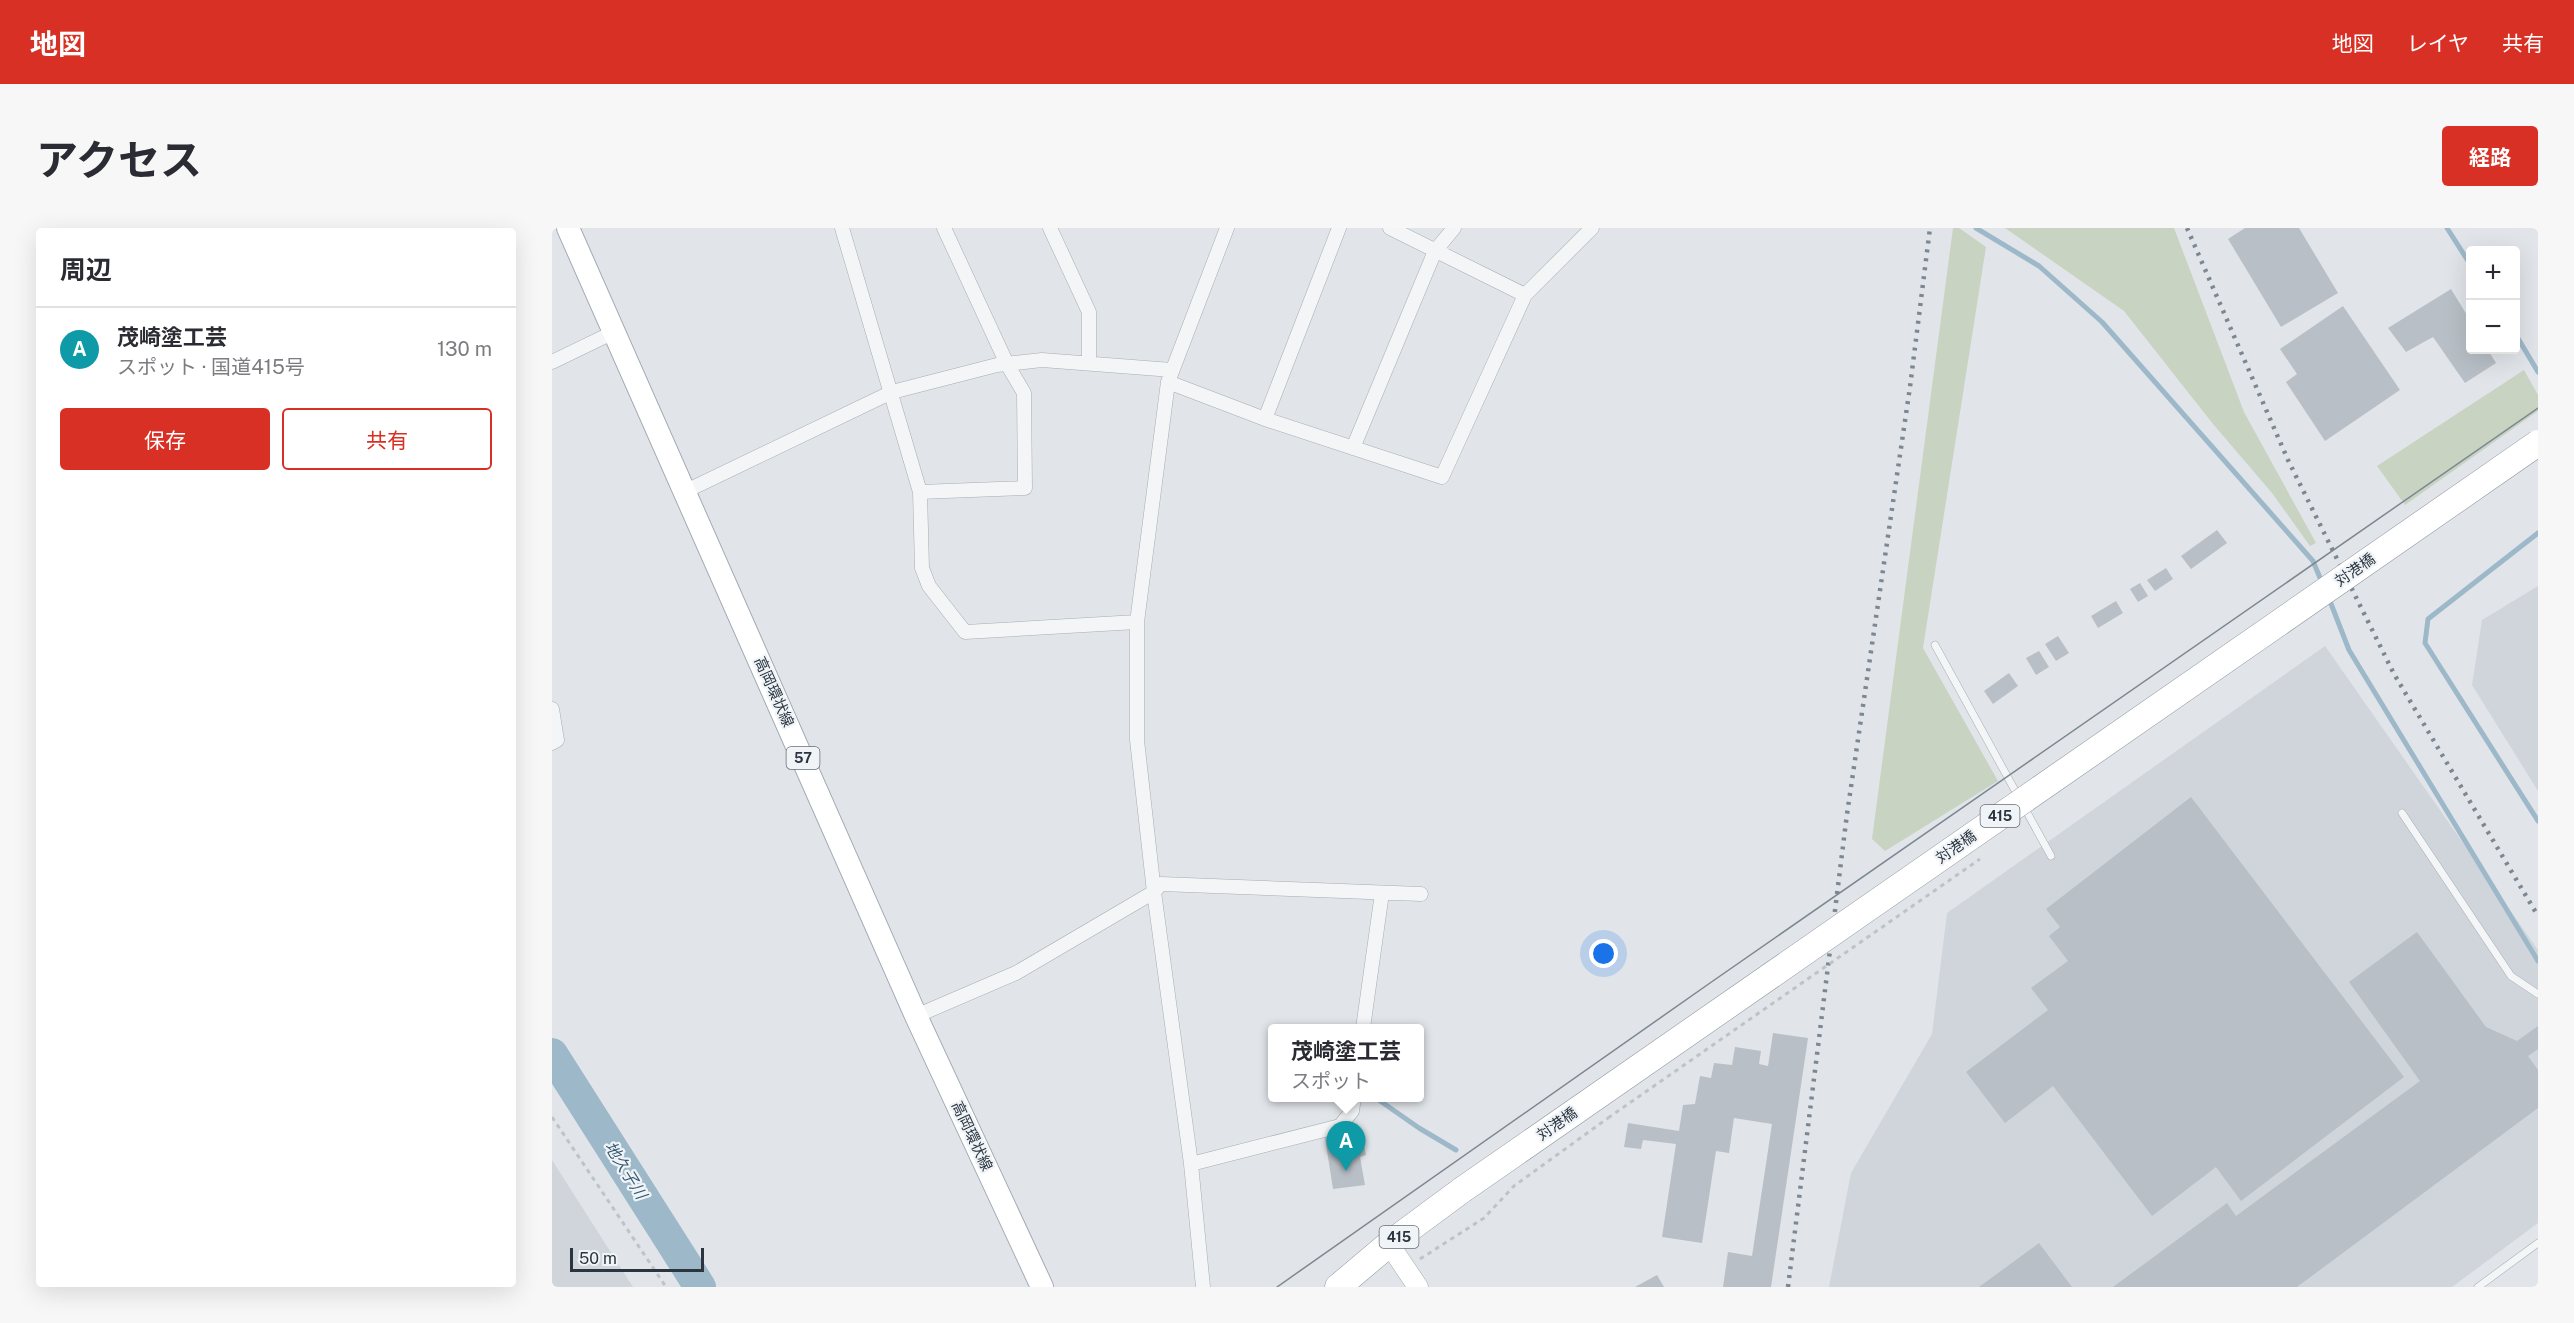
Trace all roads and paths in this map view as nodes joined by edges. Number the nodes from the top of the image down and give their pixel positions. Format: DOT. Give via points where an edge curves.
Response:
graph roads {
  1 [pos="568,228"];
  2 [pos="842,228"];
  3 [pos="944,228"];
  4 [pos="1050,228"];
  5 [pos="1227,228"];
  6 [pos="1339,228"];
  7 [pos="1390,228"];
  8 [pos="1454,228"];
  9 [pos="1592,228"];
  10 [pos="1436,251"];
  11 [pos="1525,295"];
  12 [pos="614,332"];
  13 [pos="552,362"];
  14 [pos="1089,363"];
  15 [pos="1007,364"];
  16 [pos="1170,376"];
  17 [pos="892,392"];
  18 [pos="1265,419"];
  19 [pos="2538,442"];
  20 [pos="1353,448"];
  21 [pos="686,491"];
  22 [pos="920,492"];
  23 [pos="1137,622"];
  24 [pos="1935,645"];
  25 [pos="552,709"];
  26 [pos="552,743"];
  27 [pos="2402,813"];
  28 [pos="2051,856"];
  29 [pos="1154,892"];
  30 [pos="1382,893"];
  31 [pos="1421,894"];
  32 [pos="2538,994"];
  33 [pos="916,1016"];
  34 [pos="1364,1024"];
  35 [pos="1353,1102"];
  36 [pos="552,1117"];
  37 [pos="1608,1118"];
  38 [pos="1191,1164"];
  39 [pos="2538,1243"];
  40 [pos="1389,1244"];
  41 [pos="1406,1267"];
  42 [pos="666,1287"];
  43 [pos="1042,1287"];
  44 [pos="1203,1287"];
  45 [pos="1338,1287"];
  46 [pos="1418,1287"];
  47 [pos="2478,1287"];
  1 -- 12 [label="main road, 高岡環状線 / 57"];
  2 -- 17 [label="street"];
  3 -- 15 [label="street"];
  4 -- 14 [label="street" via="1089,312"];
  5 -- 16 [label="street"];
  6 -- 18 [label="street"];
  7 -- 10 [label="street"];
  8 -- 10 [label="street"];
  9 -- 11 [label="street"];
  10 -- 11 [label="street"];
  10 -- 20 [label="street"];
  11 -- 20 [label="street" via="1442,477"];
  12 -- 13 [label="street"];
  12 -- 21 [label="main road, 高岡環状線 / 57"];
  14 -- 15 [label="street" via="1042,360"];
  14 -- 16 [label="street"];
  15 -- 17 [label="street"];
  15 -- 22 [label="street" via="1024,393 1025,488"];
  16 -- 18 [label="street"];
  16 -- 23 [label="street"];
  17 -- 21 [label="street"];
  17 -- 22 [label="street"];
  18 -- 20 [label="street"];
  19 -- 40 [label="highway, 対港橋 / 415, bridge"];
  21 -- 33 [label="main road, 高岡環状線 / 57"];
  22 -- 23 [label="street" via="922,568 929,586 965,632"];
  23 -- 29 [label="street" via="1137,740"];
  24 -- 28 [label="lane"];
  25 -- 26 [label="street" via="556,740"];
  27 -- 32 [label="lane" via="2511,976"];
  29 -- 30 [label="street" via="1161,884"];
  29 -- 33 [label="street" via="1016,973"];
  29 -- 38 [label="street"];
  30 -- 31 [label="street"];
  30 -- 34 [label="street"];
  33 -- 43 [label="main road, 高岡環状線 / 57"];
  35 -- 38 [label="street" via="1352,1111 1340,1126"];
  36 -- 42 [label="path"];
  37 -- 41 [label="path" via="1514,1186 1484,1218"];
  38 -- 44 [label="street"];
  39 -- 47 [label="lane"];
  40 -- 41 [label="street"];
  40 -- 45 [label="highway, 415"];
  41 -- 46 [label="street"];
}
